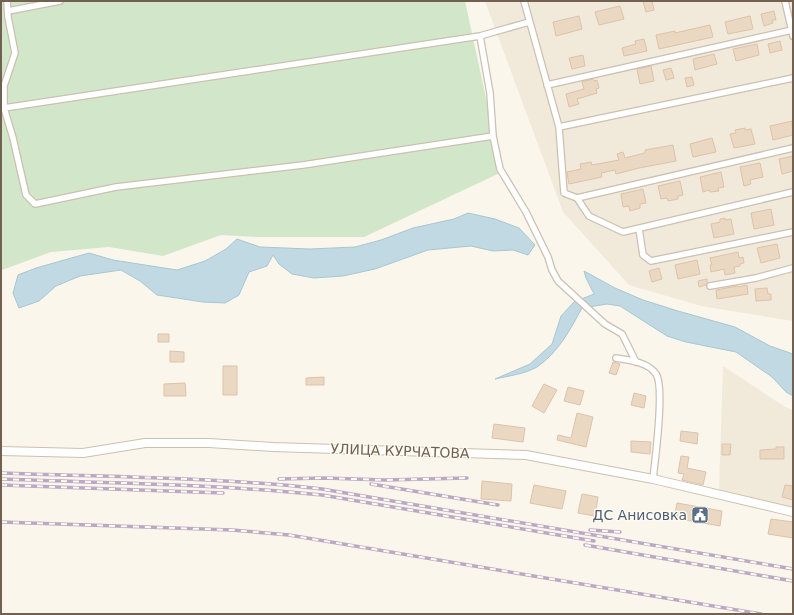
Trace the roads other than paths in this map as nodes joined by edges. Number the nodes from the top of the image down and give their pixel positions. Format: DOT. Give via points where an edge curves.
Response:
graph roads {
  1 [pos="8,1"];
  2 [pos="60,1"];
  3 [pos="524,1"];
  4 [pos="785,1"];
  5 [pos="8,11"];
  6 [pos="529,22"];
  7 [pos="792,33"];
  8 [pos="480,36"];
  9 [pos="793,78"];
  10 [pos="548,85"];
  11 [pos="4,108"];
  12 [pos="558,127"];
  13 [pos="493,136"];
  14 [pos="793,148"];
  15 [pos="793,192"];
  16 [pos="578,198"];
  17 [pos="638,229"];
  18 [pos="793,232"];
  19 [pos="793,268"];
  20 [pos="710,286"];
  21 [pos="616,358"];
  22 [pos="636,362"];
  23 [pos="1,451"];
  24 [pos="653,479"];
  25 [pos="793,512"];
  1 -- 5 [label="street"];
  2 -- 5 [label="street"];
  3 -- 6 [label="street"];
  4 -- 7 [label="street"];
  5 -- 11 [label="street" via="15,53 4,86"];
  6 -- 8 [label="street"];
  6 -- 10 [label="street"];
  7 -- 10 [label="street"];
  8 -- 11 [label="street"];
  8 -- 13 [label="street" via="490,93"];
  9 -- 12 [label="street"];
  10 -- 12 [label="street"];
  11 -- 13 [label="street" via="26,195 36,204 116,187 303,165"];
  12 -- 16 [label="street" via="564,193"];
  13 -- 22 [label="street" via="500,169 526,212 558,281 605,324 622,334"];
  14 -- 16 [label="street"];
  15 -- 17 [label="street"];
  16 -- 17 [label="street" via="589,216 623,232"];
  17 -- 18 [label="street" via="643,255 651,261"];
  19 -- 20 [label="street"];
  21 -- 22 [label="street"];
  22 -- 24 [label="street" via="647,366 656,374 660,393"];
  23 -- 24 [label="street, УЛИЦА КУРЧАТОВА" via="83,453 145,443 209,443 526,455"];
  24 -- 25 [label="street, УЛИЦА КУРЧАТОВА"];
}
